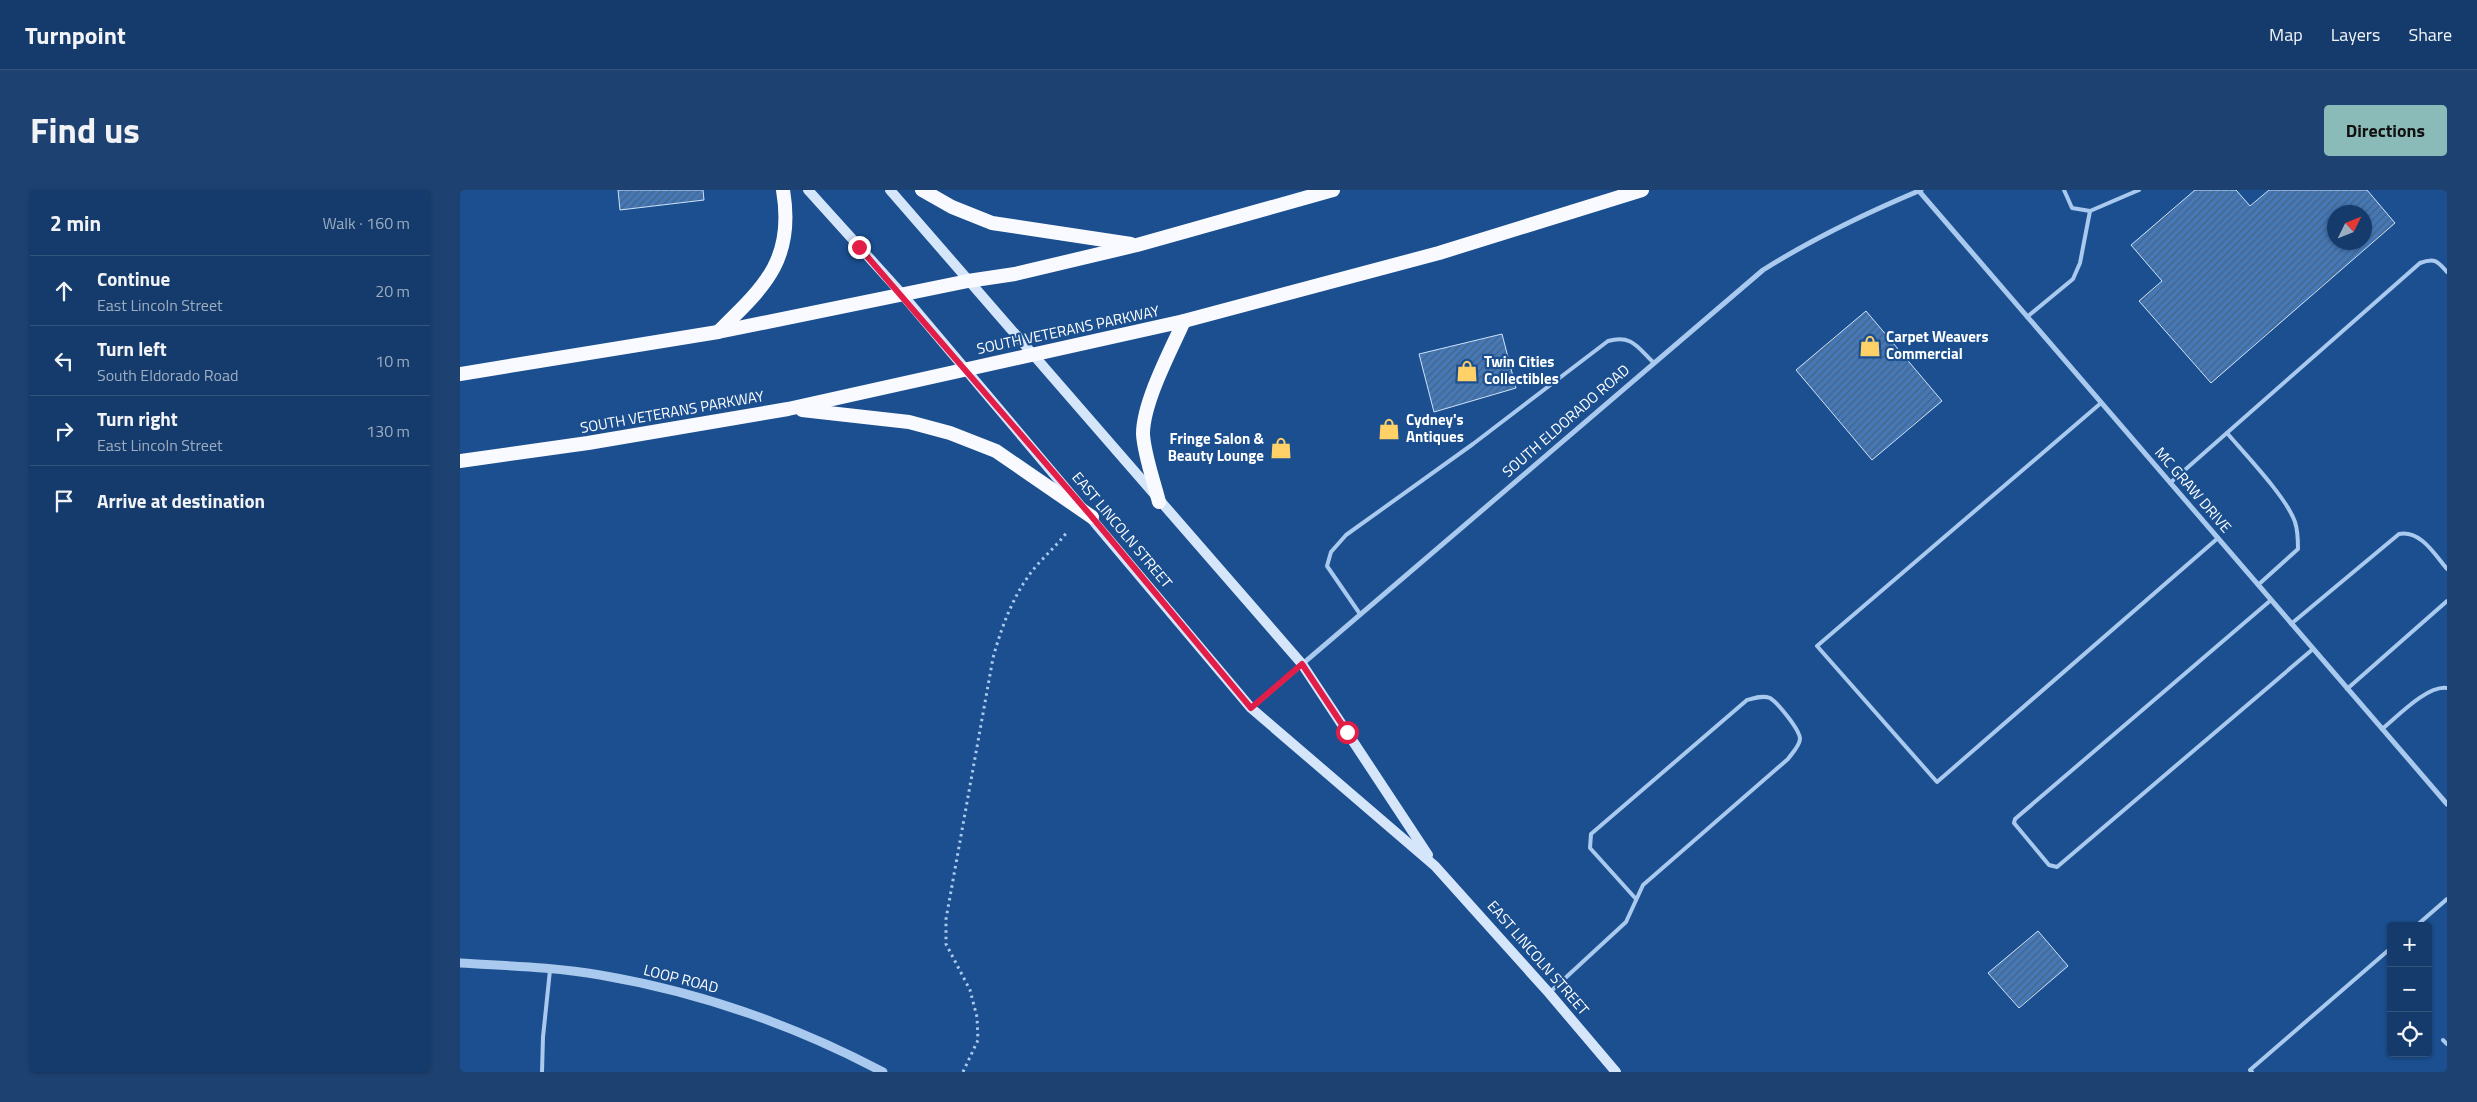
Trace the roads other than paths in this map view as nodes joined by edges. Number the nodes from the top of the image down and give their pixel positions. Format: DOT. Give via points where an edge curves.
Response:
graph roads {
  1 [pos="783,190"];
  2 [pos="808,190"];
  3 [pos="890,190"];
  4 [pos="922,190"];
  5 [pos="1333,190"];
  6 [pos="1642,190"];
  7 [pos="1920,190"];
  8 [pos="2064,190"];
  9 [pos="2139,190"];
  10 [pos="2090,211"];
  11 [pos="1137,245"];
  12 [pos="2447,272"];
  13 [pos="968,281"];
  14 [pos="902,294"];
  15 [pos="2027,316"];
  16 [pos="1184,321"];
  17 [pos="718,332"];
  18 [pos="1032,354"];
  19 [pos="1654,363"];
  20 [pos="964,369"];
  21 [pos="460,374"];
  22 [pos="2101,403"];
  23 [pos="788,409"];
  24 [pos="2228,433"];
  25 [pos="460,462"];
  26 [pos="2170,483"];
  27 [pos="1159,502"];
  28 [pos="1092,517"];
  29 [pos="2218,538"];
  30 [pos="2447,569"];
  31 [pos="2258,585"];
  32 [pos="2271,600"];
  33 [pos="2447,601"];
  34 [pos="1360,614"];
  35 [pos="2291,624"];
  36 [pos="2313,649"];
  37 [pos="1302,664"];
  38 [pos="2447,688"];
  39 [pos="2347,689"];
  40 [pos="1251,708"];
  41 [pos="2382,730"];
  42 [pos="2447,804"];
  43 [pos="1435,866"];
  44 [pos="1636,899"];
  45 [pos="2447,899"];
  46 [pos="2421,922"];
  47 [pos="2387,951"];
  48 [pos="460,963"];
  49 [pos="550,969"];
  50 [pos="1549,993"];
  51 [pos="542,1072"];
  52 [pos="883,1072"];
  53 [pos="1616,1072"];
  54 [pos="2252,1072"];
  1 -- 17 [label="highway" via="786,206 780,256 762,286"];
  2 -- 14 [label="main road, EAST LINCOLN STREET"];
  3 -- 13 [label="main road, EAST LINCOLN STREET"];
  4 -- 11 [label="highway" via="992,223"];
  5 -- 11 [label="highway"];
  6 -- 16 [label="highway, SOUTH VETERANS PARKWAY" via="1439,253"];
  7 -- 15 [label="street, MC GRAW DRIVE"];
  7 -- 19 [label="street, SOUTH ELDORADO ROAD" via="1806,242 1763,270"];
  8 -- 10 [label="lane" via="2072,208"];
  9 -- 10 [label="lane"];
  10 -- 15 [label="lane" via="2080,263 2073,279"];
  11 -- 13 [label="highway" via="1015,274"];
  12 -- 24 [label="lane" via="2437,260 2420,263"];
  13 -- 14 [label="highway"];
  13 -- 18 [label="main road, EAST LINCOLN STREET"];
  14 -- 17 [label="highway"];
  14 -- 20 [label="main road, EAST LINCOLN STREET"];
  15 -- 22 [label="street, MC GRAW DRIVE"];
  16 -- 18 [label="highway, SOUTH VETERANS PARKWAY"];
  16 -- 27 [label="highway" via="1144,419 1143,435"];
  17 -- 21 [label="highway"];
  18 -- 20 [label="highway, SOUTH VETERANS PARKWAY"];
  18 -- 27 [label="main road, EAST LINCOLN STREET"];
  19 -- 34 [label="street, SOUTH ELDORADO ROAD"];
  19 -- 34 [label="lane" via="1630,340 1608,341 1474,444 1346,535 1331,552 1327,566"];
  20 -- 23 [label="highway, SOUTH VETERANS PARKWAY"];
  20 -- 28 [label="main road, EAST LINCOLN STREET"];
  22 -- 26 [label="street, MC GRAW DRIVE"];
  22 -- 29 [label="lane" via="1817,646 1937,782"];
  23 -- 25 [label="highway, SOUTH VETERANS PARKWAY"];
  23 -- 28 [label="highway" via="908,422 950,433 996,451"];
  24 -- 26 [label="lane"];
  24 -- 31 [label="lane" via="2285,504 2298,535 2298,548"];
  26 -- 29 [label="street, MC GRAW DRIVE"];
  27 -- 37 [label="main road, EAST LINCOLN STREET"];
  28 -- 40 [label="main road, EAST LINCOLN STREET"];
  29 -- 31 [label="street, MC GRAW DRIVE"];
  30 -- 35 [label="lane" via="2420,538 2407,532 2400,534"];
  31 -- 32 [label="street, MC GRAW DRIVE"];
  32 -- 35 [label="street, MC GRAW DRIVE"];
  32 -- 36 [label="lane" via="2017,816 2014,823 2049,865 2057,867"];
  33 -- 39 [label="lane"];
  34 -- 37 [label="street, SOUTH ELDORADO ROAD"];
  35 -- 36 [label="street, MC GRAW DRIVE"];
  36 -- 39 [label="street, MC GRAW DRIVE"];
  37 -- 40 [label="street, SOUTH ELDORADO ROAD"];
  37 -- 43 [label="main road, EAST LINCOLN STREET"];
  38 -- 41 [label="lane" via="2428,692"];
  39 -- 41 [label="street, MC GRAW DRIVE"];
  40 -- 43 [label="main road, EAST LINCOLN STREET"];
  41 -- 42 [label="street, MC GRAW DRIVE"];
  43 -- 50 [label="main road, EAST LINCOLN STREET"];
  44 -- 44 [label="lane" via="1643,885 1788,759 1798,746 1800,737 1794,724 1771,698 1747,700 1591,834 1590,848"];
  44 -- 50 [label="lane" via="1626,922"];
  45 -- 46 [label="lane"];
  47 -- 54 [label="lane" via="2250,1070"];
  48 -- 49 [label="street, LOOP ROAD"];
  49 -- 51 [label="lane"];
  49 -- 52 [label="street, LOOP ROAD" via="600,975 731,1006 811,1037"];
  50 -- 53 [label="main road, EAST LINCOLN STREET"];
}
